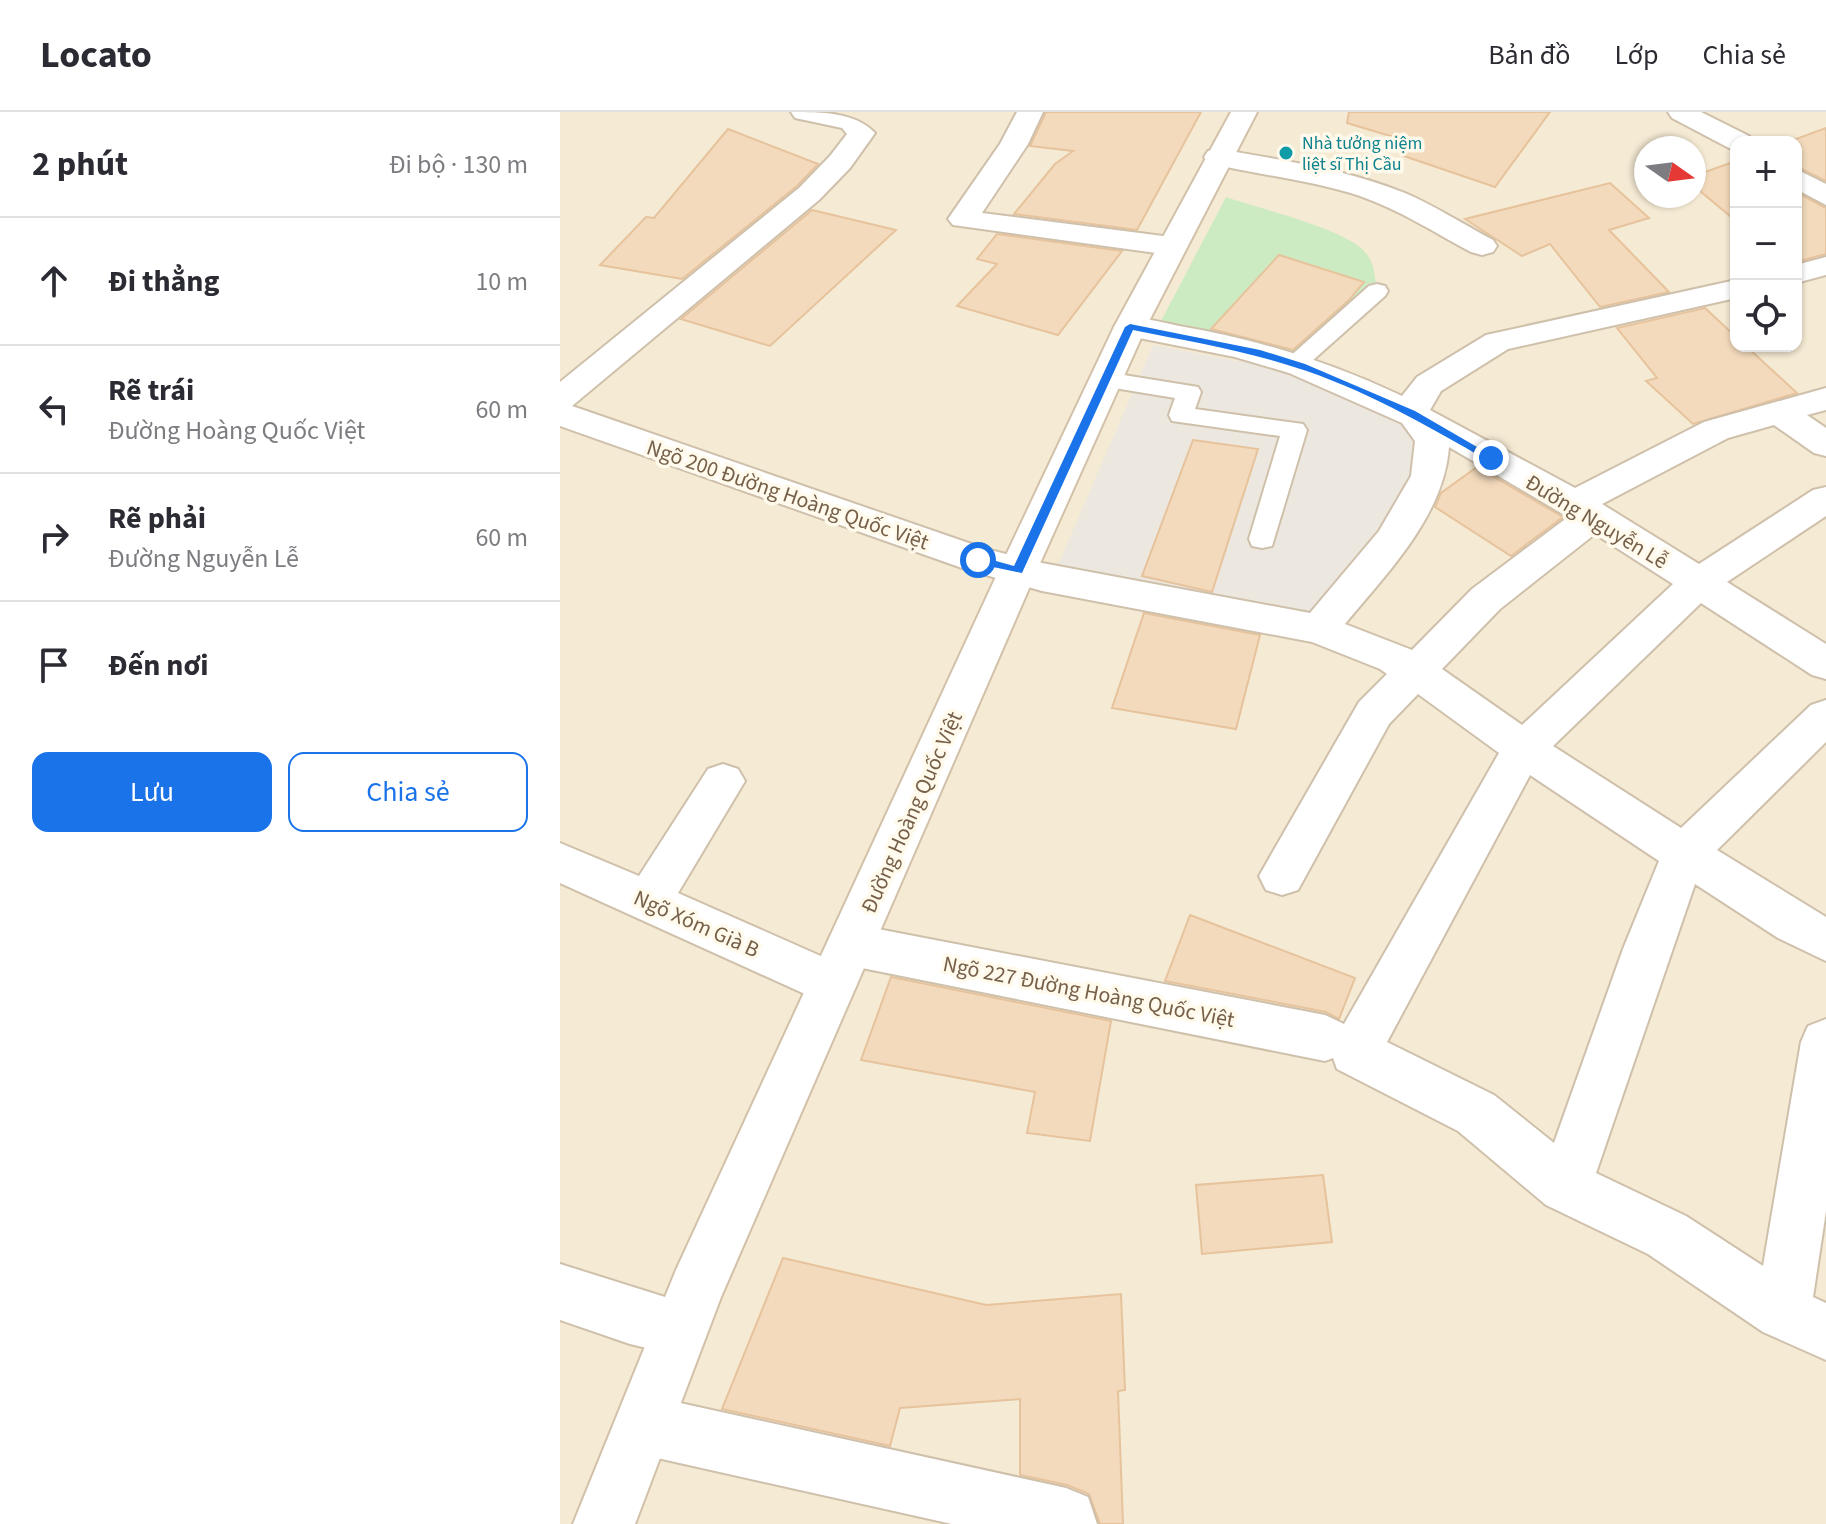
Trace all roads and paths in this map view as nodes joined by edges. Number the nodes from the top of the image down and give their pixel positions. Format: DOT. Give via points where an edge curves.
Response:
graph roads {
  1 [pos="804,112"];
  2 [pos="1030,112"];
  3 [pos="1244,112"];
  4 [pos="1681,112"];
  5 [pos="1730,137"];
  6 [pos="1218,157"];
  7 [pos="1802,181"];
  8 [pos="1826,196"];
  9 [pos="1171,246"];
  10 [pos="1482,246"];
  11 [pos="1826,266"];
  12 [pos="1802,272"];
  13 [pos="1730,290"];
  14 [pos="1377,291"];
  15 [pos="1130,327"];
  16 [pos="1295,364"];
  17 [pos="1105,380"];
  18 [pos="560,399"];
  19 [pos="1826,399"];
  20 [pos="1779,412"];
  21 [pos="1412,413"];
  22 [pos="560,414"];
  23 [pos="1826,445"];
  24 [pos="1826,499"];
  25 [pos="1582,511"];
  26 [pos="1262,539"];
  27 [pos="1018,570"];
  28 [pos="1698,583"];
  29 [pos="1319,629"];
  30 [pos="1826,664"];
  31 [pos="1415,672"];
  32 [pos="1826,716"];
  33 [pos="1523,749"];
  34 [pos="723,781"];
  35 [pos="1685,853"];
  36 [pos="560,862"];
  37 [pos="1282,876"];
  38 [pos="649,901"];
  39 [pos="1826,940"];
  40 [pos="843,964"];
  41 [pos="1325,1038"];
  42 [pos="1826,1042"];
  43 [pos="1565,1186"];
  44 [pos="560,1292"];
  45 [pos="1804,1322"];
  46 [pos="680,1328"];
  47 [pos="644,1425"];
  48 [pos="604,1524"];
  49 [pos="1066,1524"];
  1 -- 18 [label="street" via="851,122 861,133 809,194"];
  2 -- 9 [label="street" via="963,219"];
  3 -- 6 [label="street, Đường Hoàng Quốc Việt"];
  4 -- 5 [label="street"];
  6 -- 9 [label="street, Đường Hoàng Quốc Việt"];
  6 -- 10 [label="street" via="1308,173 1370,191"];
  7 -- 8 [label="street"];
  9 -- 15 [label="street, Đường Hoàng Quốc Việt"];
  11 -- 12 [label="street"];
  13 -- 21 [label="street" via="1497,342 1429,384"];
  14 -- 16 [label="lane"];
  15 -- 16 [label="street, Đường Nguyễn Lễ"];
  15 -- 17 [label="street, Đường Hoàng Quốc Việt"];
  16 -- 21 [label="street, Đường Nguyễn Lễ"];
  17 -- 26 [label="lane" via="1189,392 1181,415 1294,430"];
  17 -- 27 [label="street, Đường Hoàng Quốc Việt"];
  19 -- 20 [label="street"];
  20 -- 23 [label="street"];
  20 -- 25 [label="street" via="1716,430"];
  21 -- 25 [label="street, Đường Nguyễn Lễ"];
  21 -- 29 [label="street" via="1432,440 1429,476 1393,540"];
  22 -- 27 [label="street, Ngõ 200 Đường Hoàng Quốc Việt"];
  24 -- 28 [label="street"];
  25 -- 28 [label="street, Đường Nguyễn Lễ"];
  25 -- 31 [label="street"];
  27 -- 29 [label="street, Ngõ 200 Đường Hoàng Quốc Việt"];
  27 -- 40 [label="street, Đường Hoàng Quốc Việt"];
  28 -- 30 [label="street, Đường Nguyễn Lễ"];
  28 -- 33 [label="street"];
  29 -- 31 [label="street, Ngõ 200 Đường Hoàng Quốc Việt" via="1391,656"];
  31 -- 33 [label="street, Ngõ 200 Đường Hoàng Quốc Việt"];
  31 -- 37 [label="street" via="1374,713"];
  32 -- 35 [label="street"];
  33 -- 35 [label="street, Ngõ 200 Đường Hoàng Quốc Việt"];
  33 -- 43 [label="street" via="1355,1052 1476,1113"];
  34 -- 38 [label="street"];
  35 -- 39 [label="street, Ngõ 200 Đường Hoàng Quốc Việt"];
  35 -- 43 [label="street"];
  36 -- 38 [label="street, Ngõ Xóm Già B"];
  38 -- 40 [label="street, Ngõ Xóm Già B"];
  40 -- 41 [label="street, Ngõ 227 Đường Hoàng Quốc Việt"];
  40 -- 46 [label="street, Đường Hoàng Quốc Việt"];
  42 -- 45 [label="street"];
  43 -- 45 [label="street" via="1667,1235"];
  44 -- 46 [label="street"];
  46 -- 47 [label="street, Đường Hoàng Quốc Việt"];
  47 -- 48 [label="street, Đường Hoàng Quốc Việt"];
  47 -- 49 [label="street" via="1066,1519"];
}
